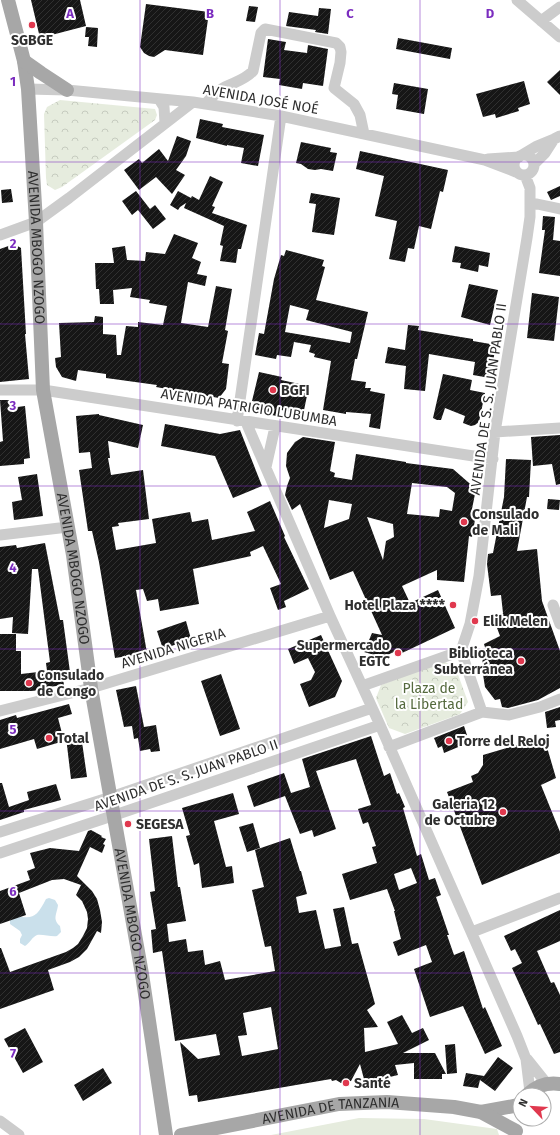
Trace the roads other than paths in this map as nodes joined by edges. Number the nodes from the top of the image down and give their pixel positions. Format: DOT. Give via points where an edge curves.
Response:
graph roads {
  1 [pos="8,0"];
  2 [pos="517,0"];
  3 [pos="560,7"];
  4 [pos="541,21"];
  5 [pos="560,37"];
  6 [pos="24,61"];
  7 [pos="28,89"];
  8 [pos="67,90"];
  9 [pos="159,99"];
  10 [pos="193,102"];
  11 [pos="204,104"];
  12 [pos="281,116"];
  13 [pos="165,123"];
  14 [pos="364,134"];
  15 [pos="557,138"];
  16 [pos="521,156"];
  17 [pos="485,160"];
  18 [pos="534,164"];
  19 [pos="520,173"];
  20 [pos="530,205"];
  21 [pos="560,209"];
  22 [pos="36,222"];
  23 [pos="0,235"];
  24 [pos="0,390"];
  25 [pos="43,390"];
  26 [pos="242,422"];
  27 [pos="275,427"];
  28 [pos="560,428"];
  29 [pos="495,432"];
  30 [pos="493,460"];
  31 [pos="266,467"];
  32 [pos="68,527"];
  33 [pos="0,535"];
  34 [pos="553,605"];
  35 [pos="330,616"];
  36 [pos="560,624"];
  37 [pos="460,651"];
  38 [pos="362,686"];
  39 [pos="92,688"];
  40 [pos="560,699"];
  41 [pos="372,708"];
  42 [pos="0,711"];
  43 [pos="482,712"];
  44 [pos="380,725"];
  45 [pos="389,747"];
  46 [pos="111,798"];
  47 [pos="115,815"];
  48 [pos="0,832"];
  49 [pos="1,849"];
  50 [pos="560,898"];
  51 [pos="472,932"];
  52 [pos="526,1059"];
  53 [pos="553,1084"];
  54 [pos="525,1087"];
  55 [pos="538,1087"];
  56 [pos="512,1103"];
  57 [pos="481,1112"];
  58 [pos="0,1121"];
  59 [pos="517,1133"];
  60 [pos="19,1135"];
  61 [pos="166,1135"];
  62 [pos="181,1135"];
  1 -- 6 [label="main road, AVENIDA MBOGO NZOGO"];
  2 -- 4 [label="street"];
  3 -- 4 [label="street"];
  4 -- 5 [label="street"];
  6 -- 7 [label="main road, AVENIDA MBOGO NZOGO"];
  6 -- 8 [label="main road"];
  7 -- 8 [label="street, AVENIDA JOSÉ NOÉ"];
  7 -- 22 [label="main road, AVENIDA MBOGO NZOGO"];
  8 -- 9 [label="street, AVENIDA JOSÉ NOÉ"];
  9 -- 10 [label="street, AVENIDA JOSÉ NOÉ"];
  9 -- 13 [label="street" via="164,107"];
  10 -- 11 [label="street, AVENIDA JOSÉ NOÉ"];
  10 -- 13 [label="street"];
  11 -- 12 [label="street, AVENIDA JOSÉ NOÉ"];
  11 -- 14 [label="street" via="215,94 253,71 261,34 265,29 278,31 325,41 340,47 340,63 334,88 354,104 360,114"];
  12 -- 14 [label="street, AVENIDA JOSÉ NOÉ"];
  12 -- 26 [label="street"];
  13 -- 22 [label="street"];
  14 -- 17 [label="street, AVENIDA JOSÉ NOÉ"];
  15 -- 16 [label="street"];
  15 -- 18 [label="street"];
  16 -- 17 [label="street, AVENIDA JOSÉ NOÉ"];
  16 -- 18 [label="street" via="528,156"];
  16 -- 19 [label="street" via="514,165"];
  17 -- 19 [label="street, AVENIDA JOSÉ NOÉ"];
  18 -- 19 [label="street" via="531,173"];
  19 -- 20 [label="street, AVENIDA DE S. S. JUAN PABLO II" via="530,188"];
  20 -- 21 [label="street"];
  20 -- 29 [label="street, AVENIDA DE S. S. JUAN PABLO II" via="524,261"];
  22 -- 23 [label="street"];
  22 -- 25 [label="main road, AVENIDA MBOGO NZOGO"];
  24 -- 25 [label="street, AVENIDA PATRICIO LUBUMBA"];
  25 -- 26 [label="street, AVENIDA PATRICIO LUBUMBA"];
  25 -- 32 [label="main road, AVENIDA MBOGO NZOGO"];
  26 -- 27 [label="street, AVENIDA PATRICIO LUBUMBA"];
  26 -- 31 [label="street"];
  27 -- 30 [label="street, AVENIDA PATRICIO LUBUMBA"];
  27 -- 31 [label="street"];
  28 -- 29 [label="street"];
  29 -- 30 [label="street, AVENIDA DE S. S. JUAN PABLO II"];
  30 -- 37 [label="street, AVENIDA DE S. S. JUAN PABLO II" via="478,582 470,624"];
  31 -- 35 [label="street"];
  32 -- 33 [label="street"];
  32 -- 39 [label="main road, AVENIDA MBOGO NZOGO"];
  34 -- 36 [label="street"];
  35 -- 38 [label="street"];
  35 -- 39 [label="street, AVENIDA NIGERIA"];
  37 -- 38 [label="street"];
  37 -- 43 [label="street"];
  38 -- 41 [label="street"];
  39 -- 42 [label="street, AVENIDA NIGERIA"];
  39 -- 46 [label="main road, AVENIDA MBOGO NZOGO"];
  40 -- 43 [label="street" via="509,715"];
  41 -- 44 [label="street"];
  41 -- 46 [label="street, AVENIDA DE S. S. JUAN PABLO II"];
  43 -- 45 [label="street"];
  44 -- 45 [label="street"];
  44 -- 47 [label="street, AVENIDA DE S. S. JUAN PABLO II"];
  45 -- 51 [label="street"];
  46 -- 47 [label="main road, AVENIDA MBOGO NZOGO"];
  46 -- 48 [label="street, AVENIDA DE S. S. JUAN PABLO II"];
  47 -- 49 [label="street, AVENIDA DE S. S. JUAN PABLO II"];
  47 -- 61 [label="main road, AVENIDA MBOGO NZOGO"];
  50 -- 51 [label="street"];
  51 -- 52 [label="street"];
  52 -- 53 [label="street"];
  52 -- 54 [label="street"];
  53 -- 55 [label="main road, AVENIDA DE TANZANIA"];
  56 -- 57 [label="main road, AVENIDA DE TANZANIA"];
  57 -- 59 [label="main road, AVENIDA DE TANZANIA"];
  57 -- 62 [label="main road, AVENIDA DE TANZANIA" via="454,1107 387,1102 339,1104"];
  58 -- 60 [label="street"];
}
